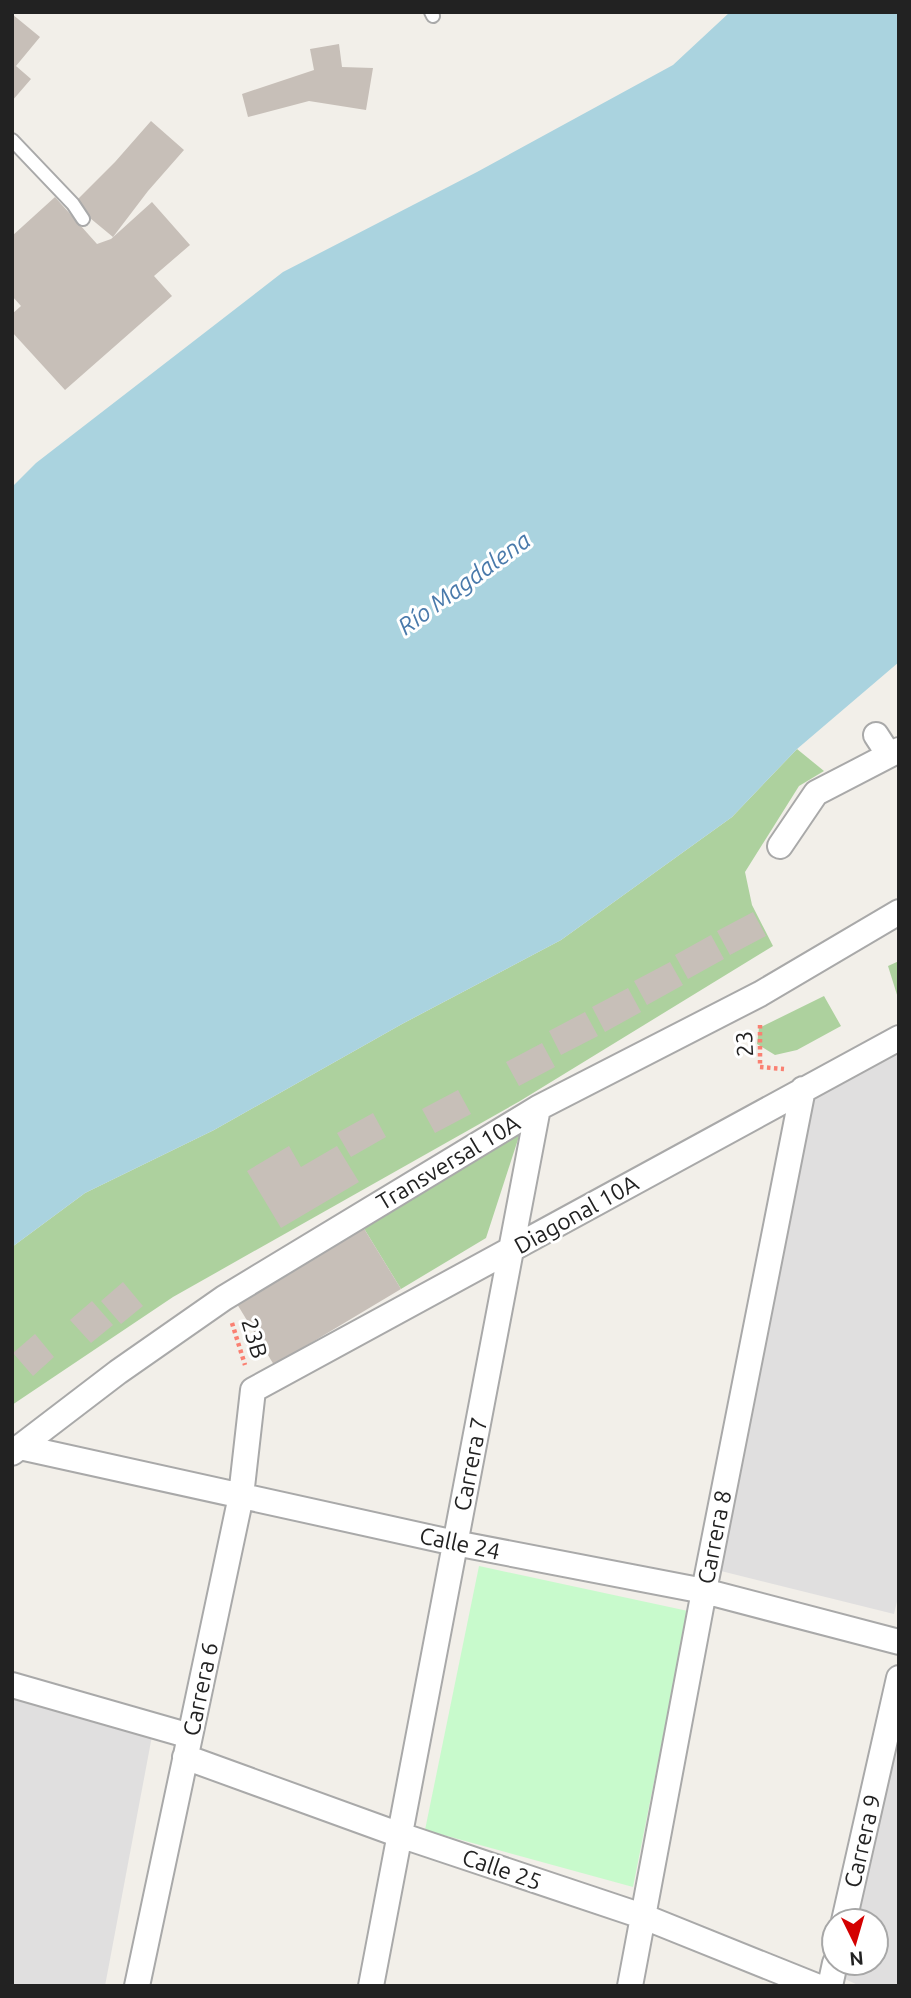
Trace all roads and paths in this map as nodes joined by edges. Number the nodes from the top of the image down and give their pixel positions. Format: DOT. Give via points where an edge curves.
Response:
graph roads {
  1 [pos="12,140"];
  2 [pos="83,219"];
  3 [pos="888,747"];
  4 [pos="780,846"];
  5 [pos="899,912"];
  6 [pos="760,994"];
  7 [pos="899,1038"];
  8 [pos="830,1075"];
  9 [pos="803,1089"];
  10 [pos="538,1108"];
  11 [pos="511,1250"];
  12 [pos="225,1297"];
  13 [pos="253,1390"];
  14 [pos="16,1450"];
  15 [pos="241,1496"];
  16 [pos="455,1543"];
  17 [pos="704,1591"];
  18 [pos="899,1642"];
  19 [pos="899,1678"];
  20 [pos="12,1685"];
  21 [pos="187,1747"];
  22 [pos="400,1835"];
  23 [pos="847,1907"];
  24 [pos="642,1916"];
  25 [pos="136,1986"];
  26 [pos="371,1986"];
  27 [pos="630,1986"];
  28 [pos="816,1986"];
  1 -- 2 [label="lane"];
  3 -- 4 [label="street" via="816,793"];
  5 -- 6 [label="street, Transversal 10A"];
  6 -- 8 [label="path, 23" via="760,1067"];
  6 -- 10 [label="street, Transversal 10A"];
  7 -- 8 [label="street, Diagonal 10A"];
  8 -- 9 [label="street, Diagonal 10A"];
  9 -- 11 [label="street, Diagonal 10A"];
  9 -- 17 [label="street, Carrera 8"];
  10 -- 11 [label="street, Carrera 7"];
  10 -- 12 [label="street, Transversal 10A"];
  11 -- 13 [label="street, Diagonal 10A"];
  11 -- 16 [label="street, Carrera 7"];
  12 -- 13 [label="path, 23B"];
  12 -- 14 [label="street, Transversal 10A"];
  13 -- 15 [label="street, Carrera 6"];
  14 -- 15 [label="street, Calle 24"];
  15 -- 16 [label="street, Calle 24"];
  15 -- 21 [label="street, Carrera 6"];
  16 -- 17 [label="street, Calle 24"];
  16 -- 22 [label="street, Carrera 7"];
  17 -- 18 [label="street, Calle 24"];
  17 -- 24 [label="street, Carrera 8"];
  19 -- 23 [label="street, Carrera 9"];
  20 -- 21 [label="street, Calle 25"];
  21 -- 22 [label="street, Calle 25"];
  21 -- 25 [label="street, Carrera 6"];
  22 -- 24 [label="street, Calle 25"];
  22 -- 26 [label="street, Carrera 7"];
  24 -- 27 [label="street, Carrera 8"];
  24 -- 28 [label="street, Calle 25"];
}
